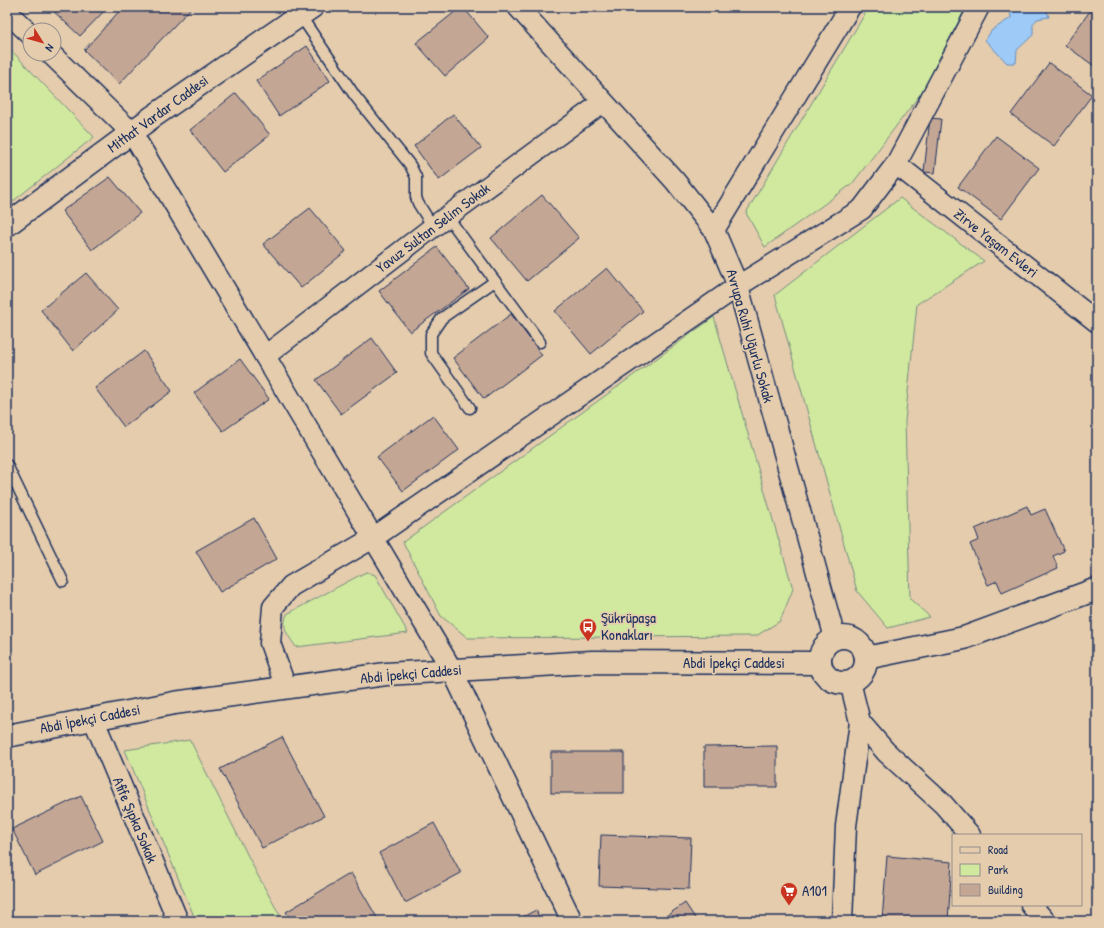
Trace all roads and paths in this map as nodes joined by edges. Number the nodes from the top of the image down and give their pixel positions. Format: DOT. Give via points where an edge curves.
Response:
graph roads {
  1 [pos="518,7"];
  2 [pos="850,7"];
  3 [pos="979,7"];
  4 [pos="306,11"];
  5 [pos="7,12"];
  6 [pos="22,26"];
  7 [pos="59,62"];
  8 [pos="603,102"];
  9 [pos="132,133"];
  10 [pos="896,164"];
  11 [pos="440,222"];
  12 [pos="7,225"];
  13 [pos="714,230"];
  14 [pos="495,281"];
  15 [pos="738,286"];
  16 [pos="1097,322"];
  17 [pos="540,342"];
  18 [pos="265,356"];
  19 [pos="470,408"];
  20 [pos="7,465"];
  21 [pos="374,538"];
  22 [pos="63,581"];
  23 [pos="1097,589"];
  24 [pos="835,638"];
  25 [pos="866,658"];
  26 [pos="819,663"];
  27 [pos="452,670"];
  28 [pos="850,682"];
  29 [pos="286,688"];
  30 [pos="93,718"];
  31 [pos="860,722"];
  32 [pos="7,736"];
  33 [pos="969,834"];
  34 [pos="1032,906"];
  35 [pos="178,921"];
  36 [pos="572,921"];
  37 [pos="842,921"];
  38 [pos="1045,921"];
  1 -- 8 [label="street, Avrupa Ruhi Uğurlu Sokak"];
  2 -- 13 [label="street"];
  3 -- 10 [label="street"];
  4 -- 9 [label="main road, Mithat Vardar Caddesi"];
  4 -- 11 [label="lane" via="355,96 410,165 416,177 418,204"];
  5 -- 6 [label="street"];
  7 -- 9 [label="street"];
  8 -- 11 [label="street, Yavuz Sultan Selim Sokak"];
  8 -- 13 [label="street, Avrupa Ruhi Uğurlu Sokak" via="675,181"];
  9 -- 12 [label="main road, Mithat Vardar Caddesi"];
  9 -- 18 [label="street"];
  10 -- 15 [label="street" via="862,209"];
  10 -- 16 [label="street, Zirve Yaşam Evleri"];
  11 -- 14 [label="lane"];
  11 -- 18 [label="street, Yavuz Sultan Selim Sokak"];
  13 -- 15 [label="street, Avrupa Ruhi Uğurlu Sokak"];
  14 -- 17 [label="lane"];
  14 -- 19 [label="lane" via="442,318 431,334 431,353"];
  15 -- 21 [label="street"];
  15 -- 24 [label="street, Avrupa Ruhi Uğurlu Sokak"];
  18 -- 21 [label="street"];
  20 -- 22 [label="lane"];
  21 -- 27 [label="street"];
  21 -- 29 [label="street" via="291,586 273,608 270,643"];
  23 -- 25 [label="main road" via="964,638"];
  24 -- 25 [label="main road" via="842,636 855,640 861,644"];
  24 -- 26 [label="main road" via="822,647"];
  25 -- 28 [label="main road" via="862,673"];
  26 -- 27 [label="main road, Abdi İpekçi Caddesi" via="592,662"];
  26 -- 28 [label="main road" via="822,671 834,682"];
  27 -- 29 [label="main road, Abdi İpekçi Caddesi" via="386,674"];
  27 -- 36 [label="street"];
  28 -- 31 [label="street"];
  29 -- 30 [label="main road, Abdi İpekçi Caddesi" via="174,703"];
  30 -- 32 [label="main road, Abdi İpekçi Caddesi"];
  30 -- 35 [label="street, Afife Şıpka Sokak"];
  31 -- 33 [label="street" via="886,752 943,804"];
  31 -- 37 [label="street" via="846,826"];
  34 -- 38 [label="street"];
}
